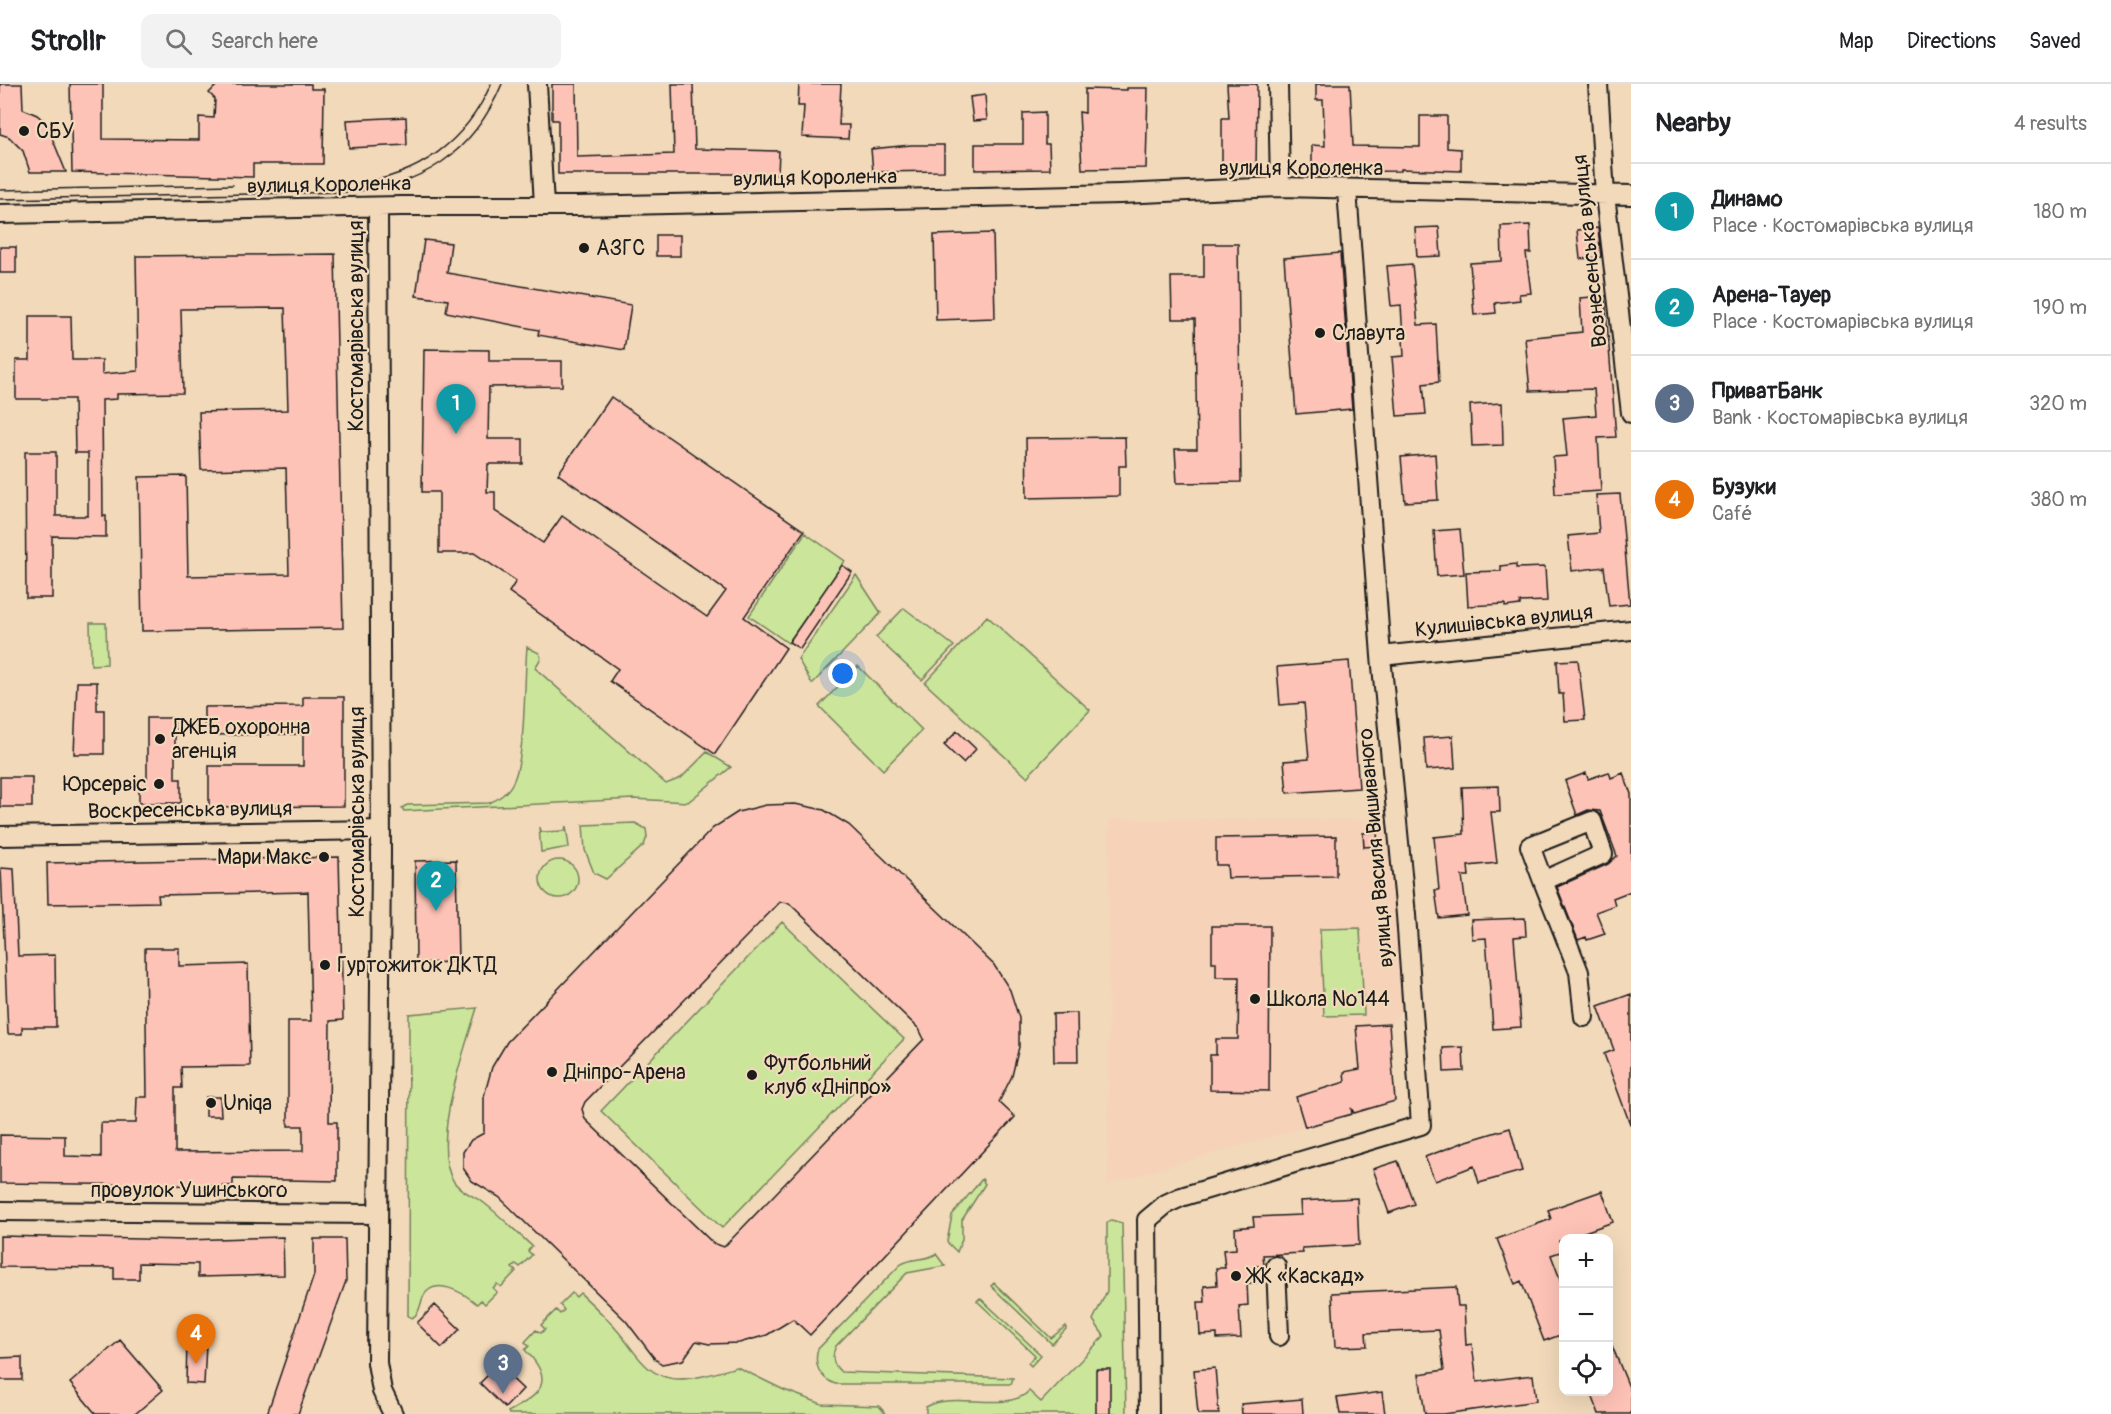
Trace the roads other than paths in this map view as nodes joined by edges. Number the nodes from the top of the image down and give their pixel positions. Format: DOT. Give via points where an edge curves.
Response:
graph roads {
  1 [pos="537,84"];
  2 [pos="1278,84"];
  3 [pos="1598,84"];
  4 [pos="1280,187"];
  5 [pos="1347,190"];
  6 [pos="1605,195"];
  7 [pos="1631,195"];
  8 [pos="544,205"];
  9 [pos="378,207"];
  10 [pos="0,214"];
  11 [pos="1631,413"];
  12 [pos="1631,630"];
  13 [pos="1381,656"];
  14 [pos="380,830"];
  15 [pos="0,836"];
  16 [pos="1543,880"];
  17 [pos="1584,1017"];
  18 [pos="0,1211"];
  19 [pos="378,1214"];
  20 [pos="1276,1266"];
  21 [pos="1279,1336"];
  22 [pos="393,1414"];
  23 [pos="1149,1414"];
  1 -- 8 [label="street"];
  2 -- 4 [label="street"];
  3 -- 6 [label="street, Вознесенська вулиця"];
  4 -- 5 [label="street, вулиця Короленка"];
  4 -- 8 [label="street, вулиця Короленка" via="1120,194"];
  5 -- 6 [label="street, вулиця Короленка"];
  5 -- 13 [label="street, вулиця Василя Вишиваного"];
  6 -- 7 [label="street, вулиця Короленка"];
  6 -- 11 [label="street, Вознесенська вулиця"];
  8 -- 9 [label="street, вулиця Короленка"];
  9 -- 10 [label="street, вулиця Короленка"];
  9 -- 14 [label="street, Костомарівська вулиця"];
  12 -- 13 [label="street, Кулишівська вулиця"];
  13 -- 23 [label="street, вулиця Василя Вишиваного" via="1421,1125 1181,1197 1147,1220"];
  14 -- 15 [label="street, Воскресенська вулиця"];
  14 -- 19 [label="street, Костомарівська вулиця"];
  16 -- 17 [label="street" via="1579,972"];
  18 -- 19 [label="street, провулок Ушинського"];
  19 -- 22 [label="street, Костомарівська вулиця" via="377,1363 382,1391"];
  20 -- 21 [label="street"];
}
